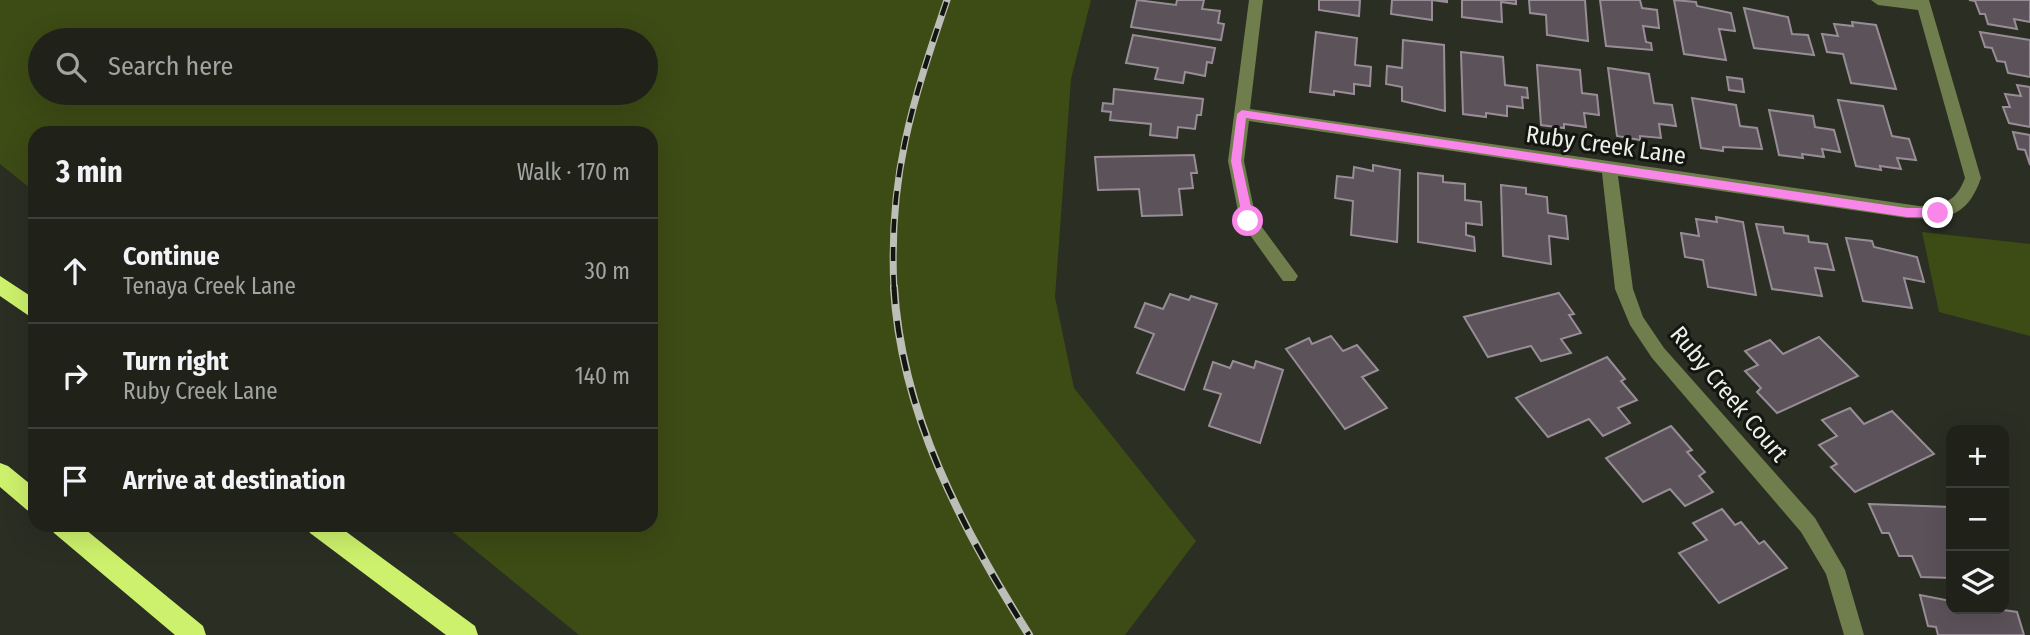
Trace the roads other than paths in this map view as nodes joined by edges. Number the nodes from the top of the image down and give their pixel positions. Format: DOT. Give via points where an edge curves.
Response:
graph roads {
  1 [pos="1256,0"];
  2 [pos="1878,0"];
  3 [pos="1923,3"];
  4 [pos="1242,114"];
  5 [pos="1609,169"];
  6 [pos="1289,276"];
  7 [pos="0,284"];
  8 [pos="28,306"];
  9 [pos="0,473"];
  10 [pos="28,496"];
  11 [pos="70,532"];
  12 [pos="327,532"];
  13 [pos="194,635"];
  14 [pos="466,635"];
  15 [pos="1854,635"];
  1 -- 4 [label="street"];
  2 -- 3 [label="street"];
  3 -- 5 [label="street, Ruby Creek Lane" via="1973,178 1968,196 1961,202 1938,213 1907,212"];
  4 -- 5 [label="street, Ruby Creek Lane"];
  4 -- 6 [label="street" via="1236,161 1248,221"];
  5 -- 15 [label="street, Ruby Creek Court" via="1624,289 1636,320 1658,353 1808,525 1835,570"];
  7 -- 8 [label="highway"];
  9 -- 10 [label="highway"];
  11 -- 13 [label="highway"];
  12 -- 14 [label="highway"];
}
